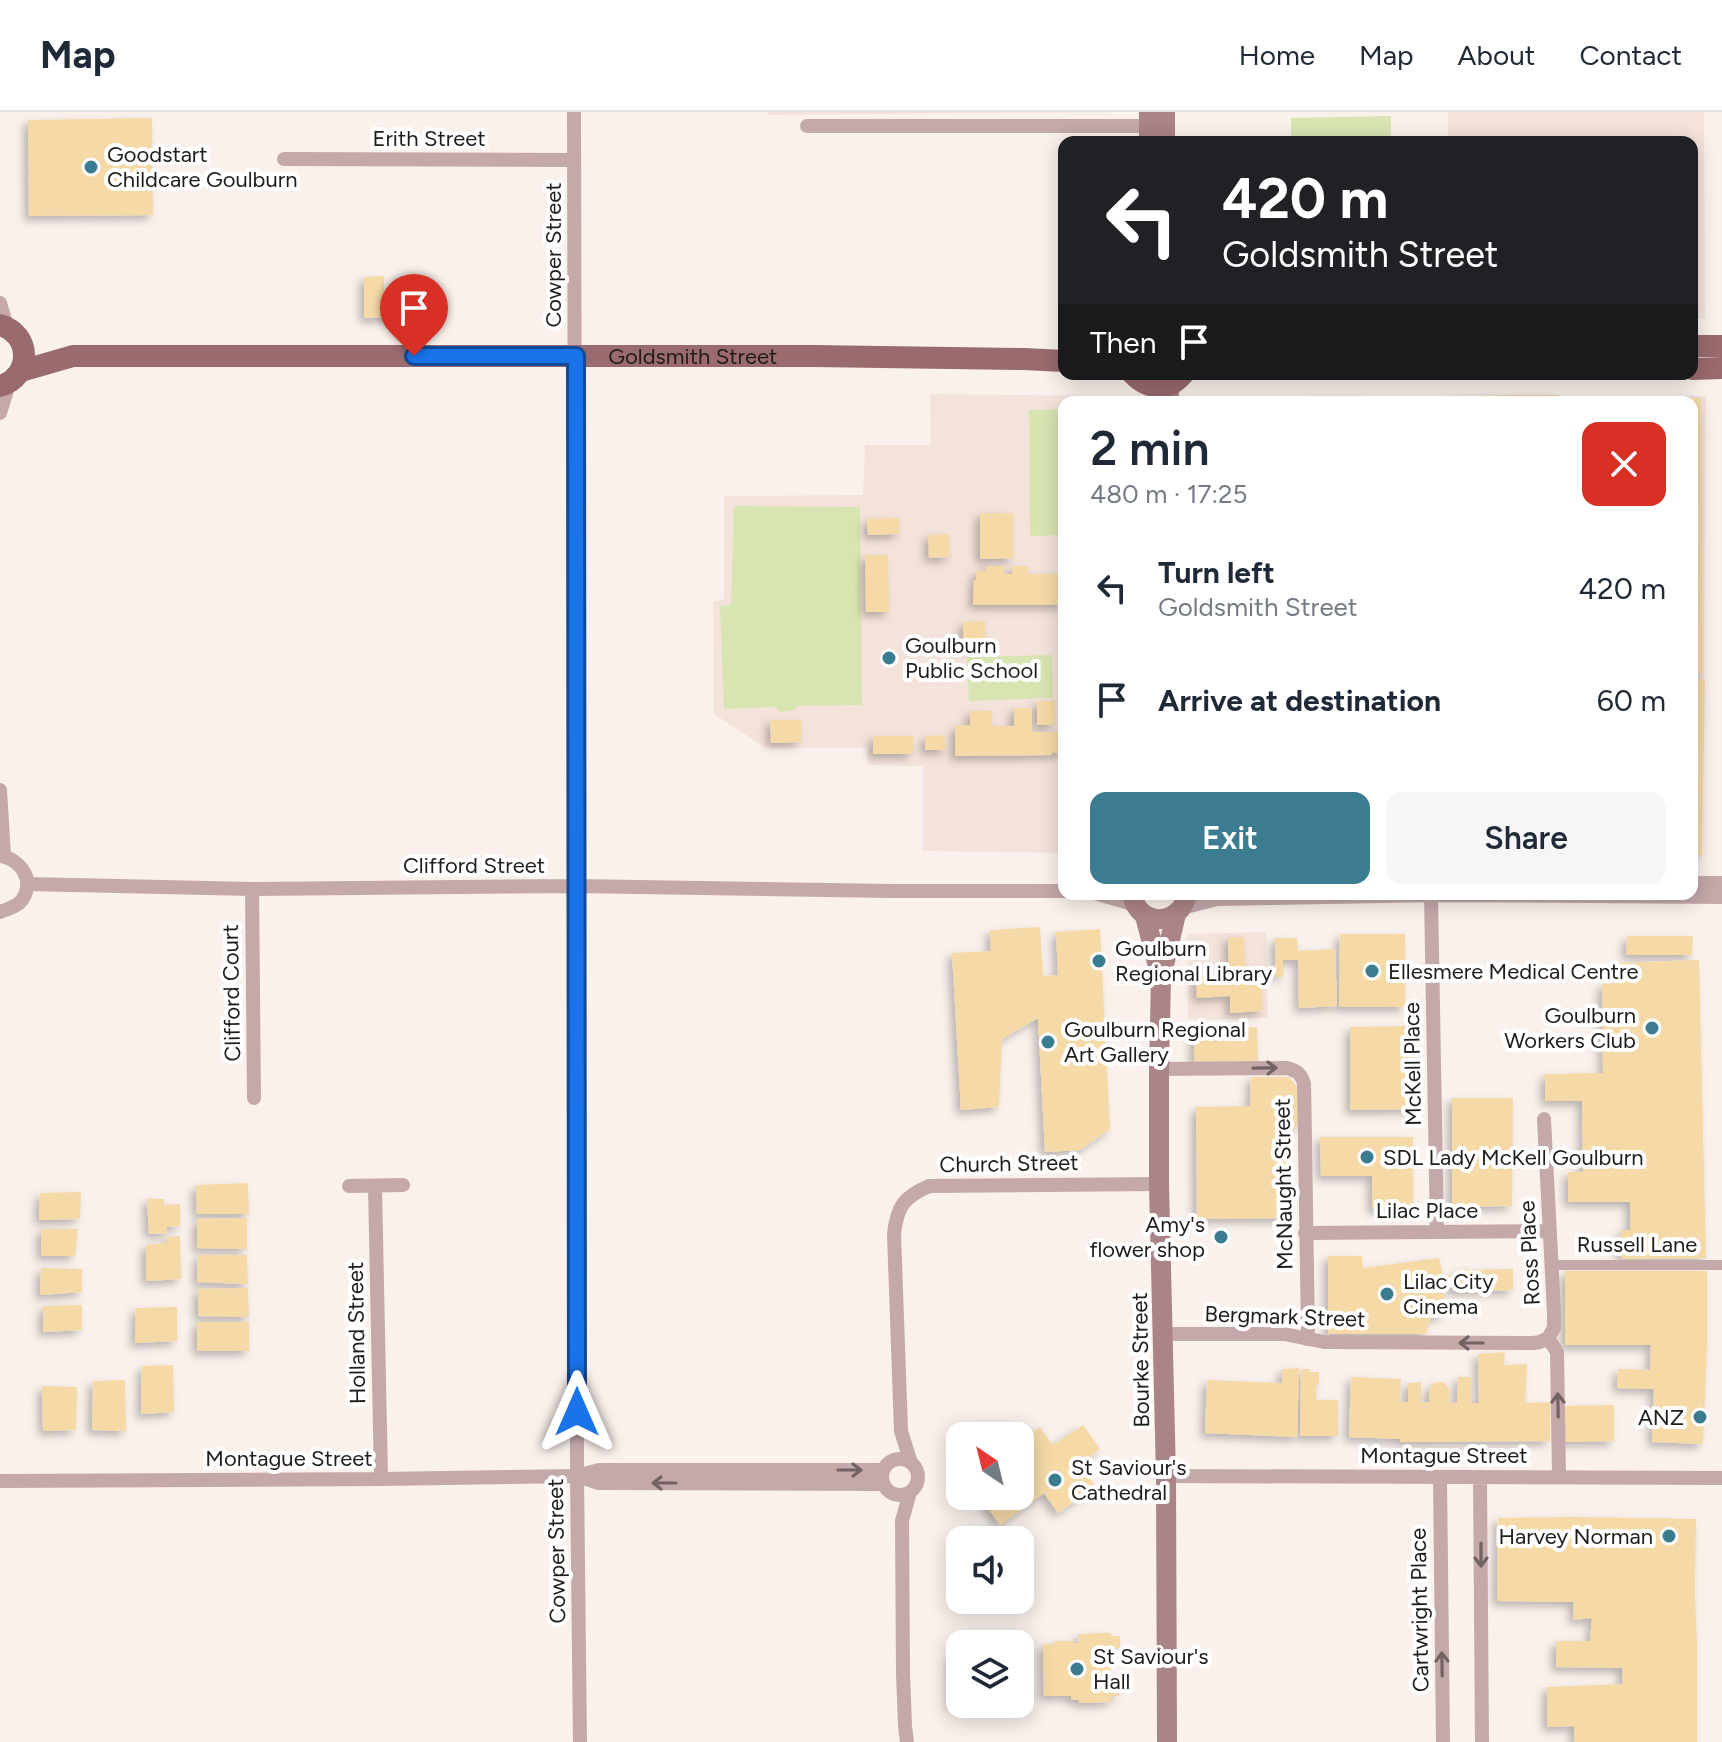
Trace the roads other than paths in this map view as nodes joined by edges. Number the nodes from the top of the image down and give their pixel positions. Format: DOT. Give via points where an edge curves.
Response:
graph roads {
  1 [pos="574,112"];
  2 [pos="1165,112"];
  3 [pos="807,126"];
  4 [pos="1149,127"];
  5 [pos="1165,136"];
  6 [pos="284,159"];
  7 [pos="574,160"];
  8 [pos="0,303"];
  9 [pos="9,331"];
  10 [pos="1698,346"];
  11 [pos="1722,346"];
  12 [pos="1058,355"];
  13 [pos="73,356"];
  14 [pos="576,356"];
  15 [pos="1024,359"];
  16 [pos="1058,361"];
  17 [pos="1722,368"];
  18 [pos="1698,369"];
  19 [pos="10,379"];
  20 [pos="0,413"];
  21 [pos="0,790"];
  22 [pos="2,856"];
  23 [pos="1698,883"];
  24 [pos="1722,883"];
  25 [pos="27,884"];
  26 [pos="575,886"];
  27 [pos="252,889"];
  28 [pos="1058,891"];
  29 [pos="1698,897"];
  30 [pos="1722,897"];
  31 [pos="1212,900"];
  32 [pos="1435,900"];
  33 [pos="1138,905"];
  34 [pos="1182,906"];
  35 [pos="0,911"];
  36 [pos="1161,978"];
  37 [pos="1159,1069"];
  38 [pos="254,1098"];
  39 [pos="1544,1119"];
  40 [pos="1159,1184"];
  41 [pos="403,1185"];
  42 [pos="349,1186"];
  43 [pos="375,1186"];
  44 [pos="1550,1231"];
  45 [pos="1437,1232"];
  46 [pos="1305,1233"];
  47 [pos="1552,1265"];
  48 [pos="1722,1265"];
  49 [pos="1164,1334"];
  50 [pos="1548,1338"];
  51 [pos="1307,1339"];
  52 [pos="901,1431"];
  53 [pos="911,1463"];
  54 [pos="577,1476"];
  55 [pos="1166,1476"];
  56 [pos="1559,1476"];
  57 [pos="888,1477"];
  58 [pos="1440,1477"];
  59 [pos="1480,1477"];
  60 [pos="1722,1478"];
  61 [pos="381,1479"];
  62 [pos="0,1481"];
  63 [pos="910,1492"];
  64 [pos="902,1521"];
  65 [pos="580,1742"];
  66 [pos="907,1742"];
  67 [pos="1167,1742"];
  68 [pos="1443,1742"];
  69 [pos="1482,1742"];
  1 -- 7 [label="street, Cowper Street"];
  2 -- 5 [label="main road"];
  3 -- 4 [label="street"];
  6 -- 7 [label="street, Erith Street"];
  7 -- 14 [label="street, Cowper Street"];
  8 -- 9 [label="street"];
  9 -- 13 [label="main road, Goldsmith Street"];
  9 -- 19 [label="main road" via="24,351 24,361"];
  10 -- 11 [label="main road"];
  12 -- 15 [label="main road, Goldsmith Street"];
  13 -- 14 [label="main road, Goldsmith Street"];
  13 -- 19 [label="main road, Goldsmith Street"];
  14 -- 15 [label="main road, Goldsmith Street"];
  14 -- 26 [label="street, Cowper Street"];
  15 -- 16 [label="main road, Goldsmith Street"];
  17 -- 18 [label="main road"];
  19 -- 20 [label="street"];
  21 -- 22 [label="street"];
  22 -- 25 [label="street" via="23,869"];
  23 -- 24 [label="street"];
  25 -- 27 [label="street, Clifford Street"];
  25 -- 35 [label="street" via="22,900"];
  26 -- 27 [label="street, Clifford Street"];
  26 -- 28 [label="street, Clifford Street"];
  26 -- 54 [label="street, Cowper Street"];
  27 -- 38 [label="street, Clifford Court"];
  29 -- 30 [label="street"];
  31 -- 34 [label="street"];
  32 -- 45 [label="street, McKell Place"];
  33 -- 34 [label="main road" via="1161,919"];
  33 -- 36 [label="main road, Bourke Street"];
  34 -- 36 [label="main road, Bourke Street"];
  36 -- 37 [label="main road, Bourke Street"];
  37 -- 40 [label="main road, Bourke Street"];
  37 -- 46 [label="street, McNaught Street, one-way" via="1287,1068 1302,1076"];
  39 -- 44 [label="street, Ross Place"];
  40 -- 49 [label="main road, Bourke Street"];
  40 -- 52 [label="street, Church Street" via="947,1184 929,1186 902,1204 894,1234"];
  41 -- 43 [label="street"];
  42 -- 43 [label="street"];
  43 -- 61 [label="street, Holland Street"];
  44 -- 45 [label="street, Lilac Place"];
  44 -- 47 [label="street, Ross Place"];
  45 -- 46 [label="street, Lilac Place"];
  46 -- 51 [label="street, McNaught Street"];
  47 -- 48 [label="street, Russell Lane"];
  47 -- 50 [label="street, Ross Place" via="1554,1328"];
  49 -- 51 [label="street, Bergmark Street" via="1284,1334"];
  49 -- 55 [label="main road, Bourke Street"];
  50 -- 51 [label="street, Bergmark Street, one-way" via="1533,1343"];
  56 -- 50 [label="street, Ross Place, one-way" via="1557,1352"];
  52 -- 53 [label="street, Church Street"];
  52 -- 57 [label="street, Church Street"];
  53 -- 57 [label="street" via="903,1459"];
  53 -- 63 [label="street" via="918,1478"];
  54 -- 57 [label="street, Montague Street" via="599,1470"];
  54 -- 61 [label="street, Montague Street"];
  54 -- 65 [label="street, Cowper Street"];
  55 -- 58 [label="street, Montague Street"];
  55 -- 67 [label="main road, Bourke Street"];
  56 -- 59 [label="street, Montague Street"];
  56 -- 60 [label="street, Montague Street"];
  57 -- 63 [label="street" via="902,1495"];
  57 -- 64 [label="street"];
  58 -- 59 [label="street, Montague Street"];
  68 -- 58 [label="street, Cartwright Place, one-way"];
  59 -- 69 [label="street, one-way"];
  61 -- 62 [label="street, Montague Street"];
  63 -- 64 [label="street"];
  64 -- 66 [label="street"];
}
